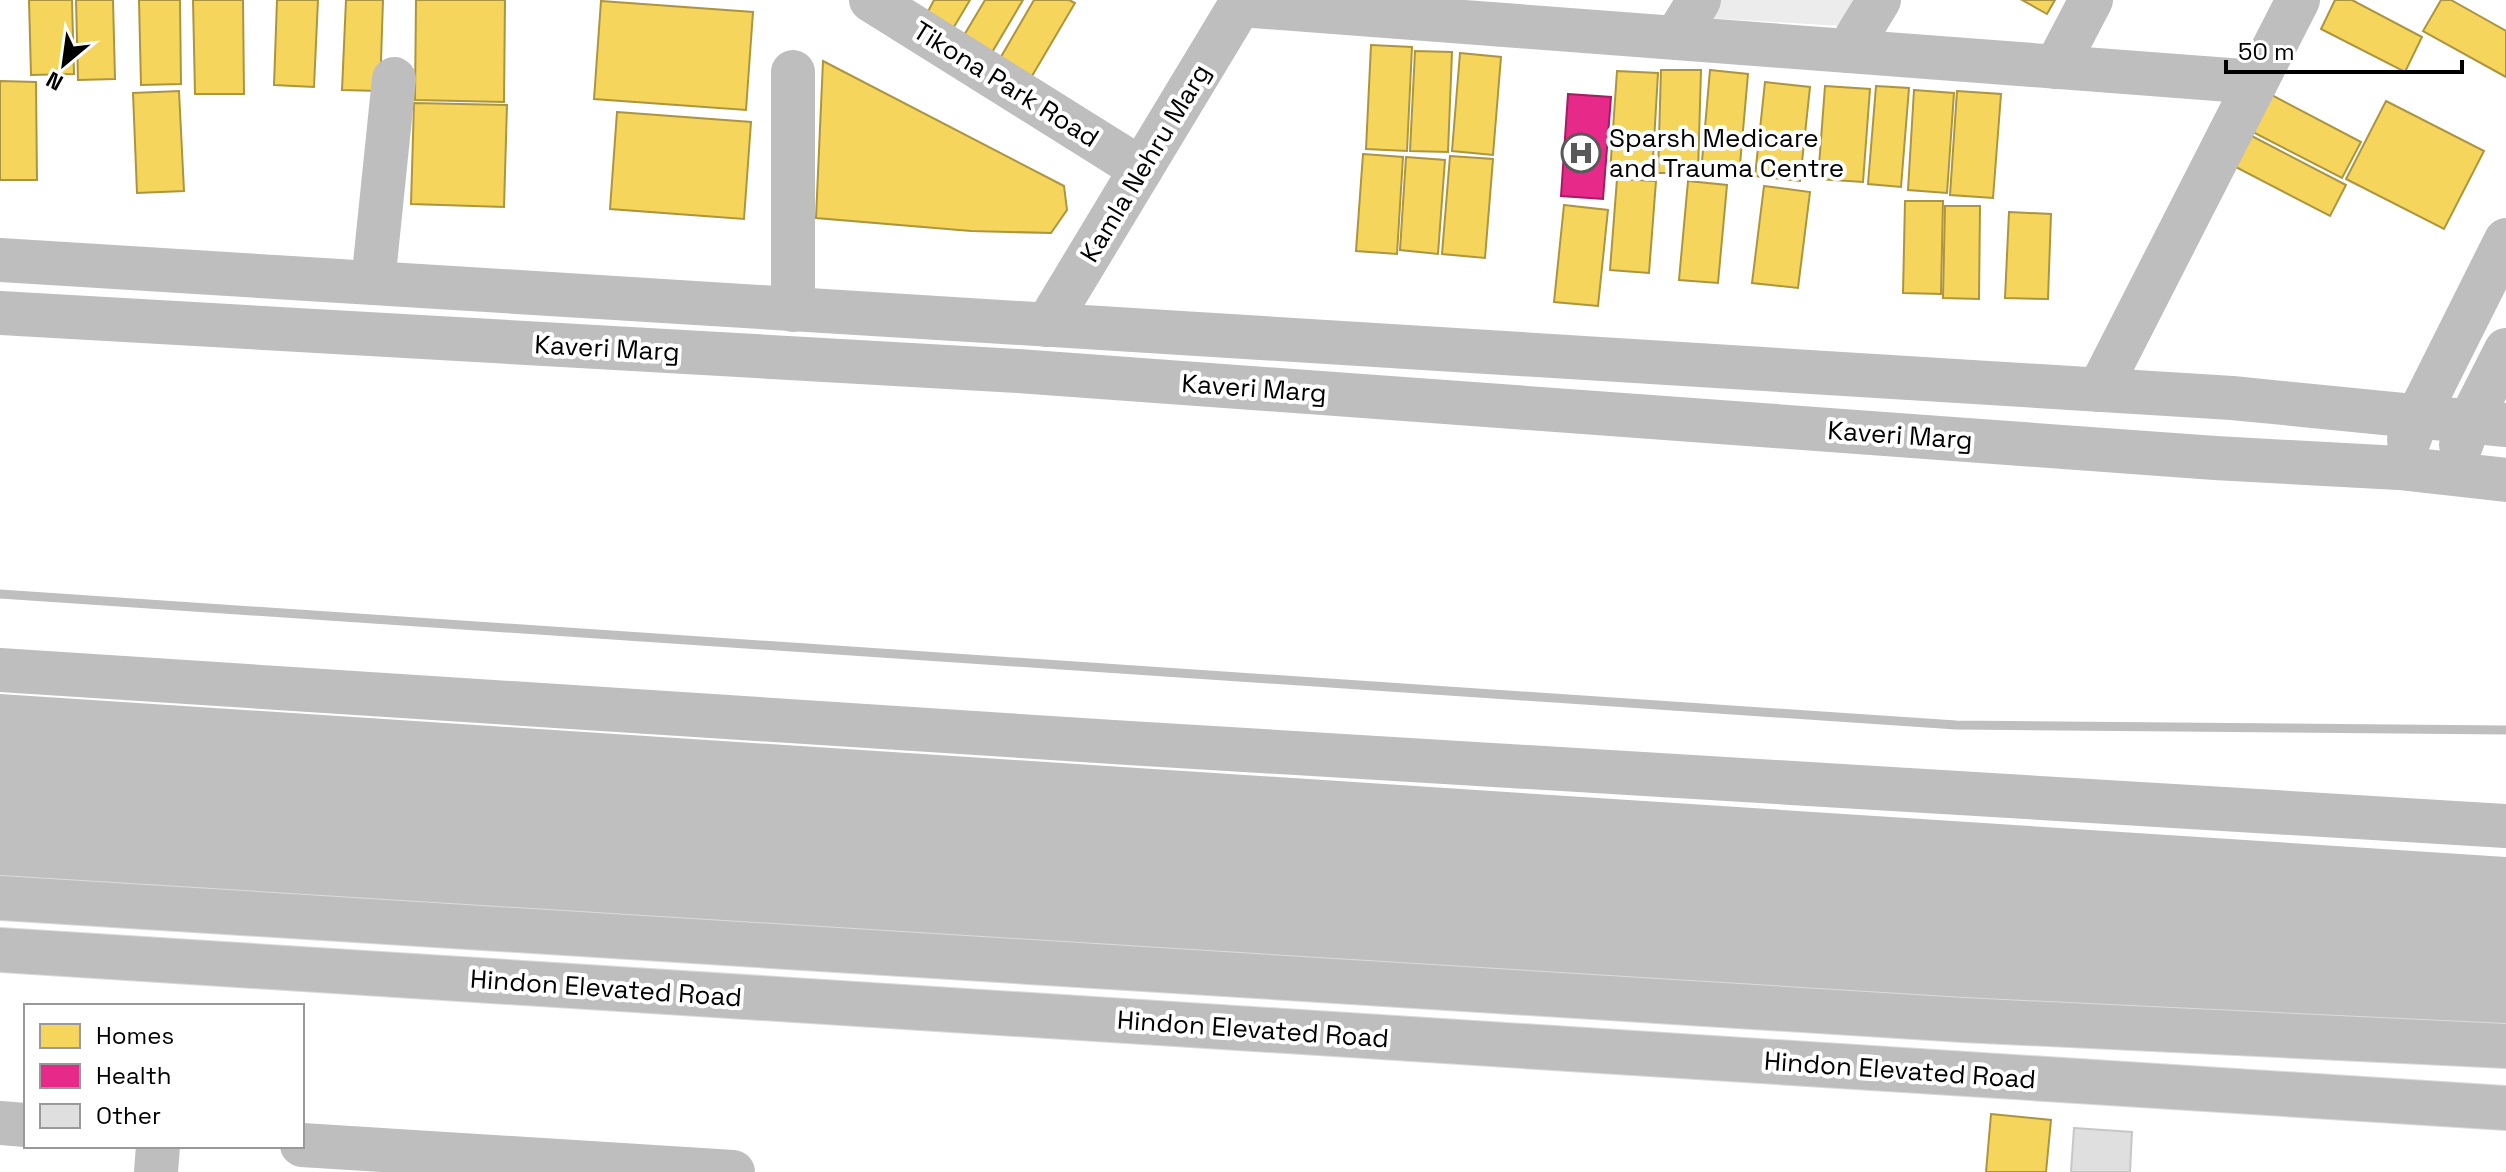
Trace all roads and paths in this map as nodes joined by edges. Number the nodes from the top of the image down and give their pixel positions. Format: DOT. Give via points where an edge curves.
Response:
graph roads {
  1 [pos="871,0"];
  2 [pos="1699,0"];
  3 [pos="1879,0"];
  4 [pos="2091,0"];
  5 [pos="2298,0"];
  6 [pos="1242,3"];
  7 [pos="1468,11"];
  8 [pos="1676,38"];
  9 [pos="1848,51"];
  10 [pos="2056,67"];
  11 [pos="793,72"];
  12 [pos="394,79"];
  13 [pos="2256,82"];
  14 [pos="1141,169"];
  15 [pos="2506,240"];
  16 [pos="0,260"];
  17 [pos="373,283"];
  18 [pos="793,310"];
  19 [pos="0,313"];
  20 [pos="1047,325"];
  21 [pos="2506,350"];
  22 [pos="2099,390"];
  23 [pos="2418,416"];
  24 [pos="2488,423"];
  25 [pos="2399,468"];
  26 [pos="2449,475"];
  27 [pos="2506,480"];
  28 [pos="0,670"];
  29 [pos="2506,826"];
  30 [pos="0,898"];
  31 [pos="0,950"];
  32 [pos="2506,1046"];
  33 [pos="2506,1108"];
  34 [pos="0,1123"];
  35 [pos="24,1125"];
  36 [pos="304,1145"];
  37 [pos="158,1148"];
  38 [pos="301,1148"];
  39 [pos="660,1170"];
  40 [pos="156,1172"];
  41 [pos="298,1172"];
  42 [pos="733,1172"];
  1 -- 14 [label="main road, Tikona Park Road"];
  2 -- 8 [label="main road"];
  3 -- 9 [label="main road"];
  4 -- 10 [label="main road"];
  5 -- 13 [label="main road"];
  6 -- 7 [label="main road"];
  6 -- 14 [label="main road, Kamla Nehru Marg"];
  7 -- 8 [label="main road"];
  8 -- 9 [label="main road"];
  9 -- 10 [label="main road"];
  10 -- 13 [label="main road"];
  11 -- 18 [label="main road"];
  12 -- 17 [label="main road"];
  13 -- 22 [label="main road"];
  14 -- 20 [label="main road, Kamla Nehru Marg"];
  15 -- 23 [label="main road"];
  16 -- 17 [label="main road, Kaveri Marg"];
  17 -- 18 [label="main road, Kaveri Marg"];
  18 -- 20 [label="main road, Kaveri Marg"];
  19 -- 25 [label="main road, Kaveri Marg" via="1018,371"];
  20 -- 22 [label="main road, Kaveri Marg"];
  21 -- 24 [label="main road"];
  22 -- 23 [label="main road, Kaveri Marg"];
  23 -- 24 [label="main road, Kaveri Marg"];
  23 -- 25 [label="main road"];
  24 -- 26 [label="main road"];
  25 -- 26 [label="main road, Kaveri Marg"];
  26 -- 27 [label="main road, Kaveri Marg"];
  28 -- 29 [label="main road"];
  30 -- 32 [label="main road, Hindon Elevated Road" via="1963,1020"];
  31 -- 33 [label="main road, Hindon Elevated Road"];
  34 -- 35 [label="main road"];
  36 -- 39 [label="main road"];
  37 -- 40 [label="main road"];
  38 -- 41 [label="main road"];
  39 -- 42 [label="main road"];
}
